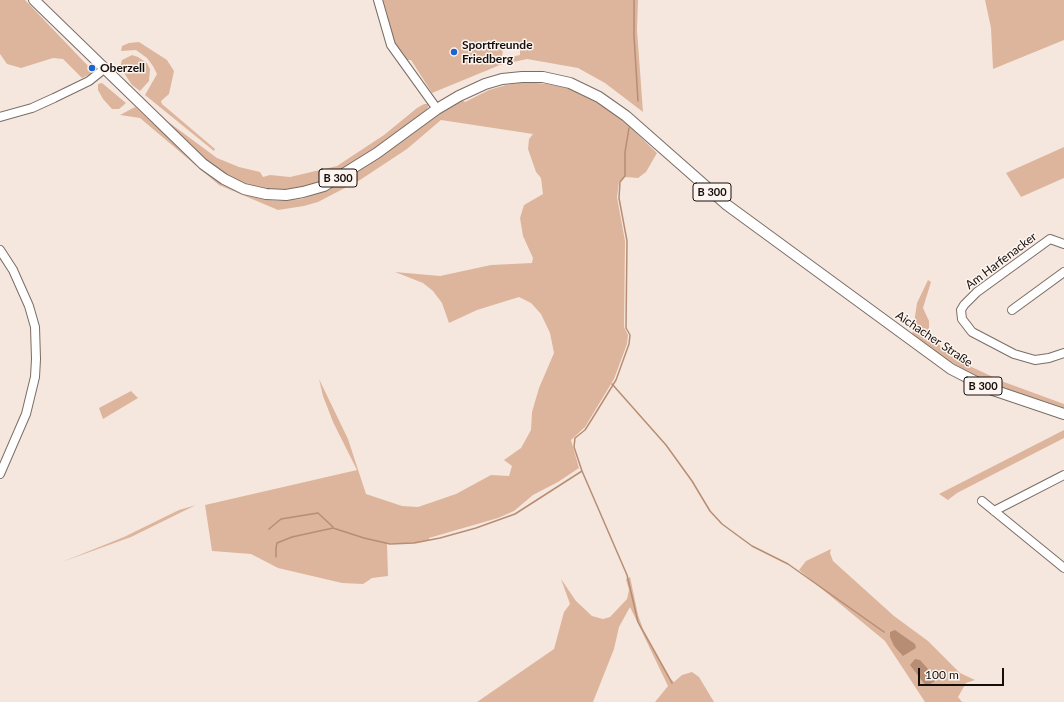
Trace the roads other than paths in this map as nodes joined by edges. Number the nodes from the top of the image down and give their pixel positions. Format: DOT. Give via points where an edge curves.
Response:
graph roads {
  1 [pos="34,0"];
  2 [pos="378,0"];
  3 [pos="104,69"];
  4 [pos="437,109"];
  5 [pos="0,117"];
  6 [pos="1064,244"];
  7 [pos="1,251"];
  8 [pos="1064,272"];
  9 [pos="1012,310"];
  10 [pos="1064,353"];
  11 [pos="1064,414"];
  12 [pos="0,474"];
  13 [pos="1064,475"];
  14 [pos="982,501"];
  15 [pos="994,511"];
  16 [pos="1064,568"];
  1 -- 3 [label="main road, B 300"];
  2 -- 4 [label="street" via="391,45"];
  3 -- 4 [label="main road, B 300" via="203,164 244,189 266,194 298,193 324,186 377,153"];
  3 -- 5 [label="street" via="54,98 32,108"];
  4 -- 11 [label="main road, Aichacher Straße / B 300" via="474,89 502,79 543,77 570,83 599,97 626,116 727,205 951,369 990,389"];
  6 -- 10 [label="street, Am Harfenacker" via="1050,239 977,292 961,310 962,319 972,332 1014,354 1035,360"];
  7 -- 12 [label="street" via="13,270 29,306 35,327 36,359 35,377 26,414"];
  8 -- 9 [label="street"];
  13 -- 15 [label="street"];
  14 -- 15 [label="street"];
  15 -- 16 [label="street"];
}
